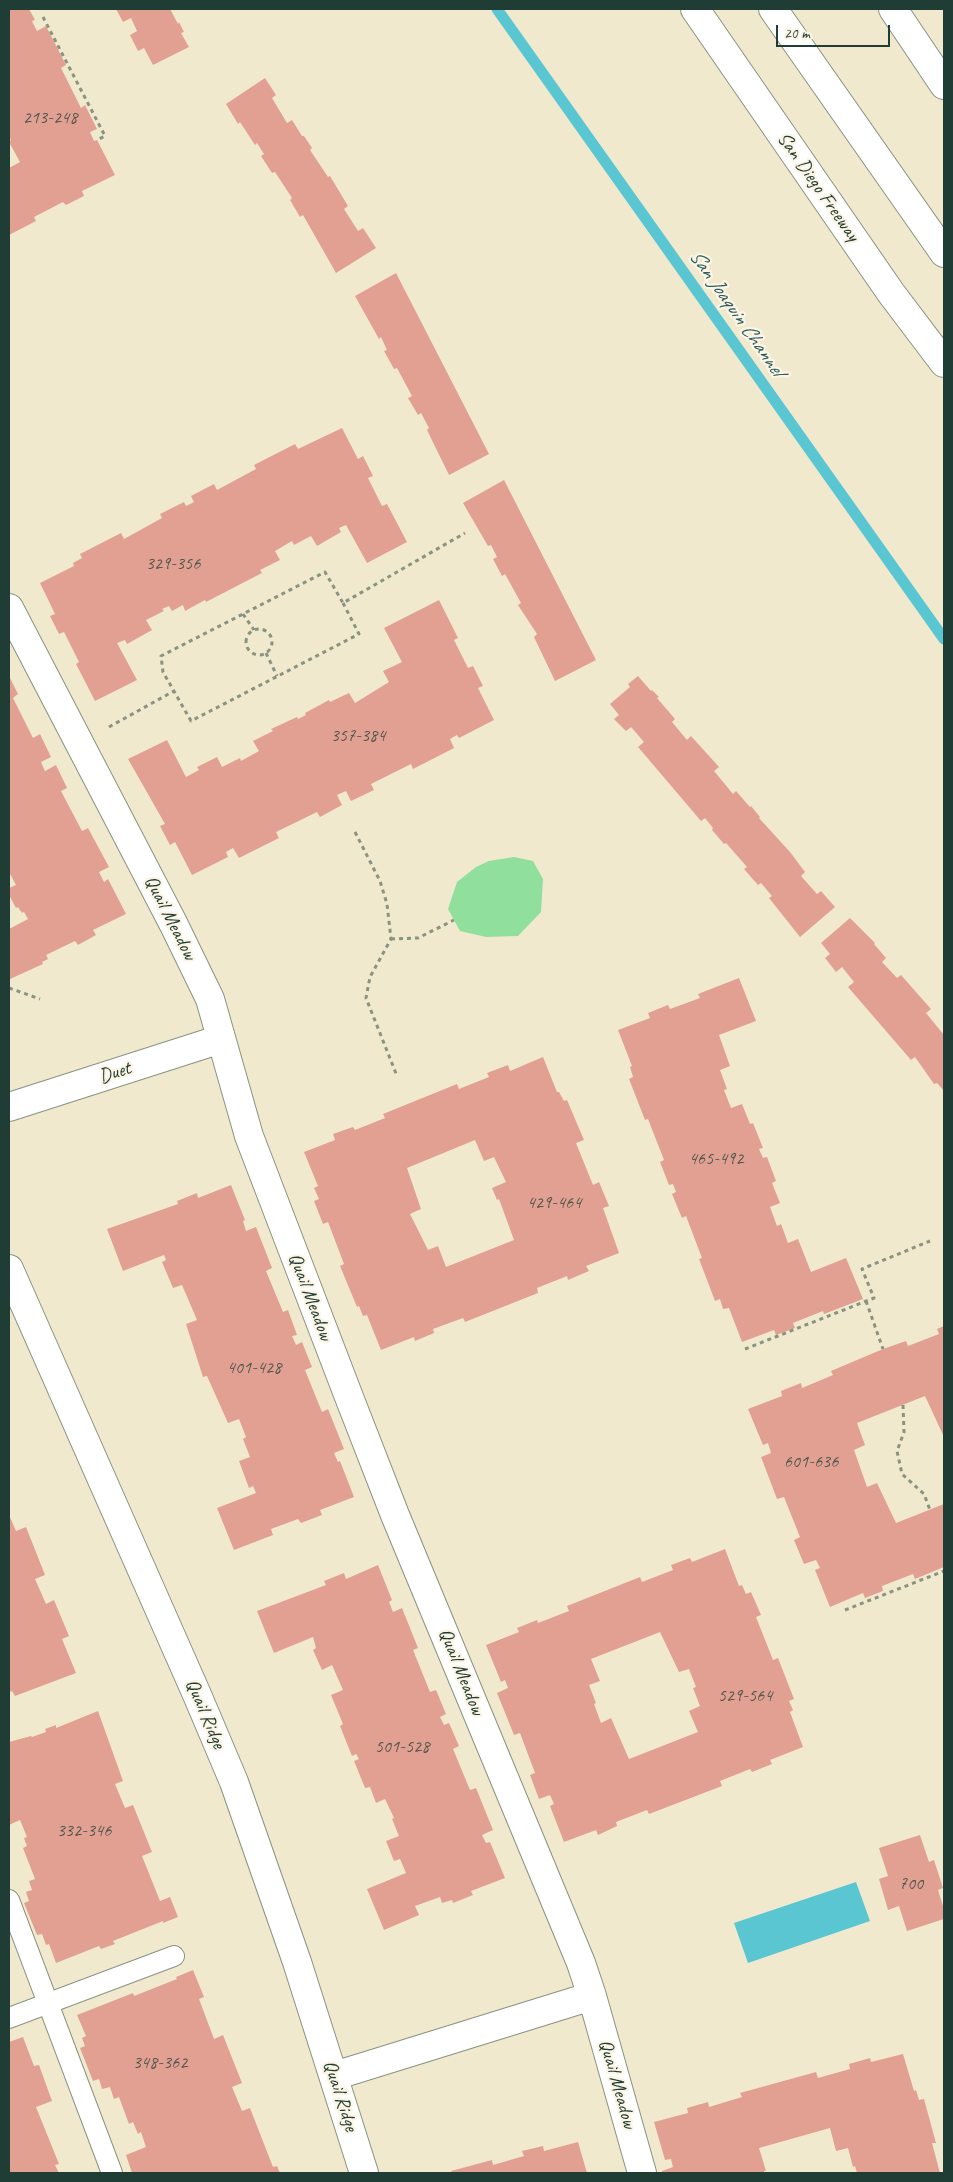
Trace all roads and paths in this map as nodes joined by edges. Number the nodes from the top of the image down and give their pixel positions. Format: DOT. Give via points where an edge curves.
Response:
graph roads {
  1 [pos="695,9"];
  2 [pos="773,9"];
  3 [pos="893,9"];
  4 [pos="43,17"];
  5 [pos="944,85"];
  6 [pos="97,140"];
  7 [pos="944,253"];
  8 [pos="944,363"];
  9 [pos="465,533"];
  10 [pos="343,603"];
  11 [pos="9,608"];
  12 [pos="243,614"];
  13 [pos="254,630"];
  14 [pos="266,653"];
  15 [pos="277,676"];
  16 [pos="174,691"];
  17 [pos="102,730"];
  18 [pos="355,832"];
  19 [pos="454,920"];
  20 [pos="391,939"];
  21 [pos="9,988"];
  22 [pos="40,999"];
  23 [pos="221,1039"];
  24 [pos="397,1076"];
  25 [pos="9,1106"];
  26 [pos="930,1241"];
  27 [pos="9,1269"];
  28 [pos="866,1301"];
  29 [pos="745,1349"];
  30 [pos="883,1349"];
  31 [pos="903,1405"];
  32 [pos="930,1510"];
  33 [pos="944,1571"];
  34 [pos="845,1610"];
  35 [pos="9,1900"];
  36 [pos="174,1956"];
  37 [pos="592,1996"];
  38 [pos="48,2004"];
  39 [pos="9,2018"];
  40 [pos="334,2076"];
  41 [pos="112,2173"];
  42 [pos="364,2173"];
  43 [pos="642,2173"];
  1 -- 8 [label="main road, San Diego Freeway" via="891,293"];
  2 -- 7 [label="main road"];
  3 -- 5 [label="main road"];
  4 -- 6 [label="path" via="105,136"];
  9 -- 10 [label="path"];
  10 -- 12 [label="path" via="325,572"];
  10 -- 15 [label="path" via="359,634"];
  11 -- 23 [label="main road, Quail Meadow" via="210,998"];
  12 -- 13 [label="path"];
  12 -- 16 [label="path" via="162,656 163,672"];
  13 -- 14 [label="path" via="266,630 272,636 273,644"];
  13 -- 14 [label="path" via="246,639 247,648 254,655"];
  14 -- 15 [label="path"];
  15 -- 16 [label="path" via="191,721"];
  16 -- 17 [label="path"];
  18 -- 20 [label="path" via="380,881 387,904"];
  19 -- 20 [label="path" via="418,938"];
  20 -- 24 [label="path" via="370,977 366,998"];
  21 -- 22 [label="path"];
  23 -- 25 [label="main road, Duet"];
  23 -- 37 [label="main road, Quail Meadow" via="249,1136 348,1397"];
  26 -- 28 [label="path" via="862,1268 874,1298"];
  27 -- 40 [label="main road, Quail Ridge" via="234,1782 272,1885"];
  28 -- 29 [label="path"];
  28 -- 30 [label="path"];
  31 -- 32 [label="path" via="904,1432 897,1451 902,1474 924,1494"];
  33 -- 34 [label="path"];
  35 -- 38 [label="lane"];
  36 -- 38 [label="lane"];
  37 -- 40 [label="main road"];
  37 -- 43 [label="main road, Quail Meadow"];
  38 -- 39 [label="lane"];
  38 -- 41 [label="lane"];
  40 -- 42 [label="main road, Quail Ridge"];
}
